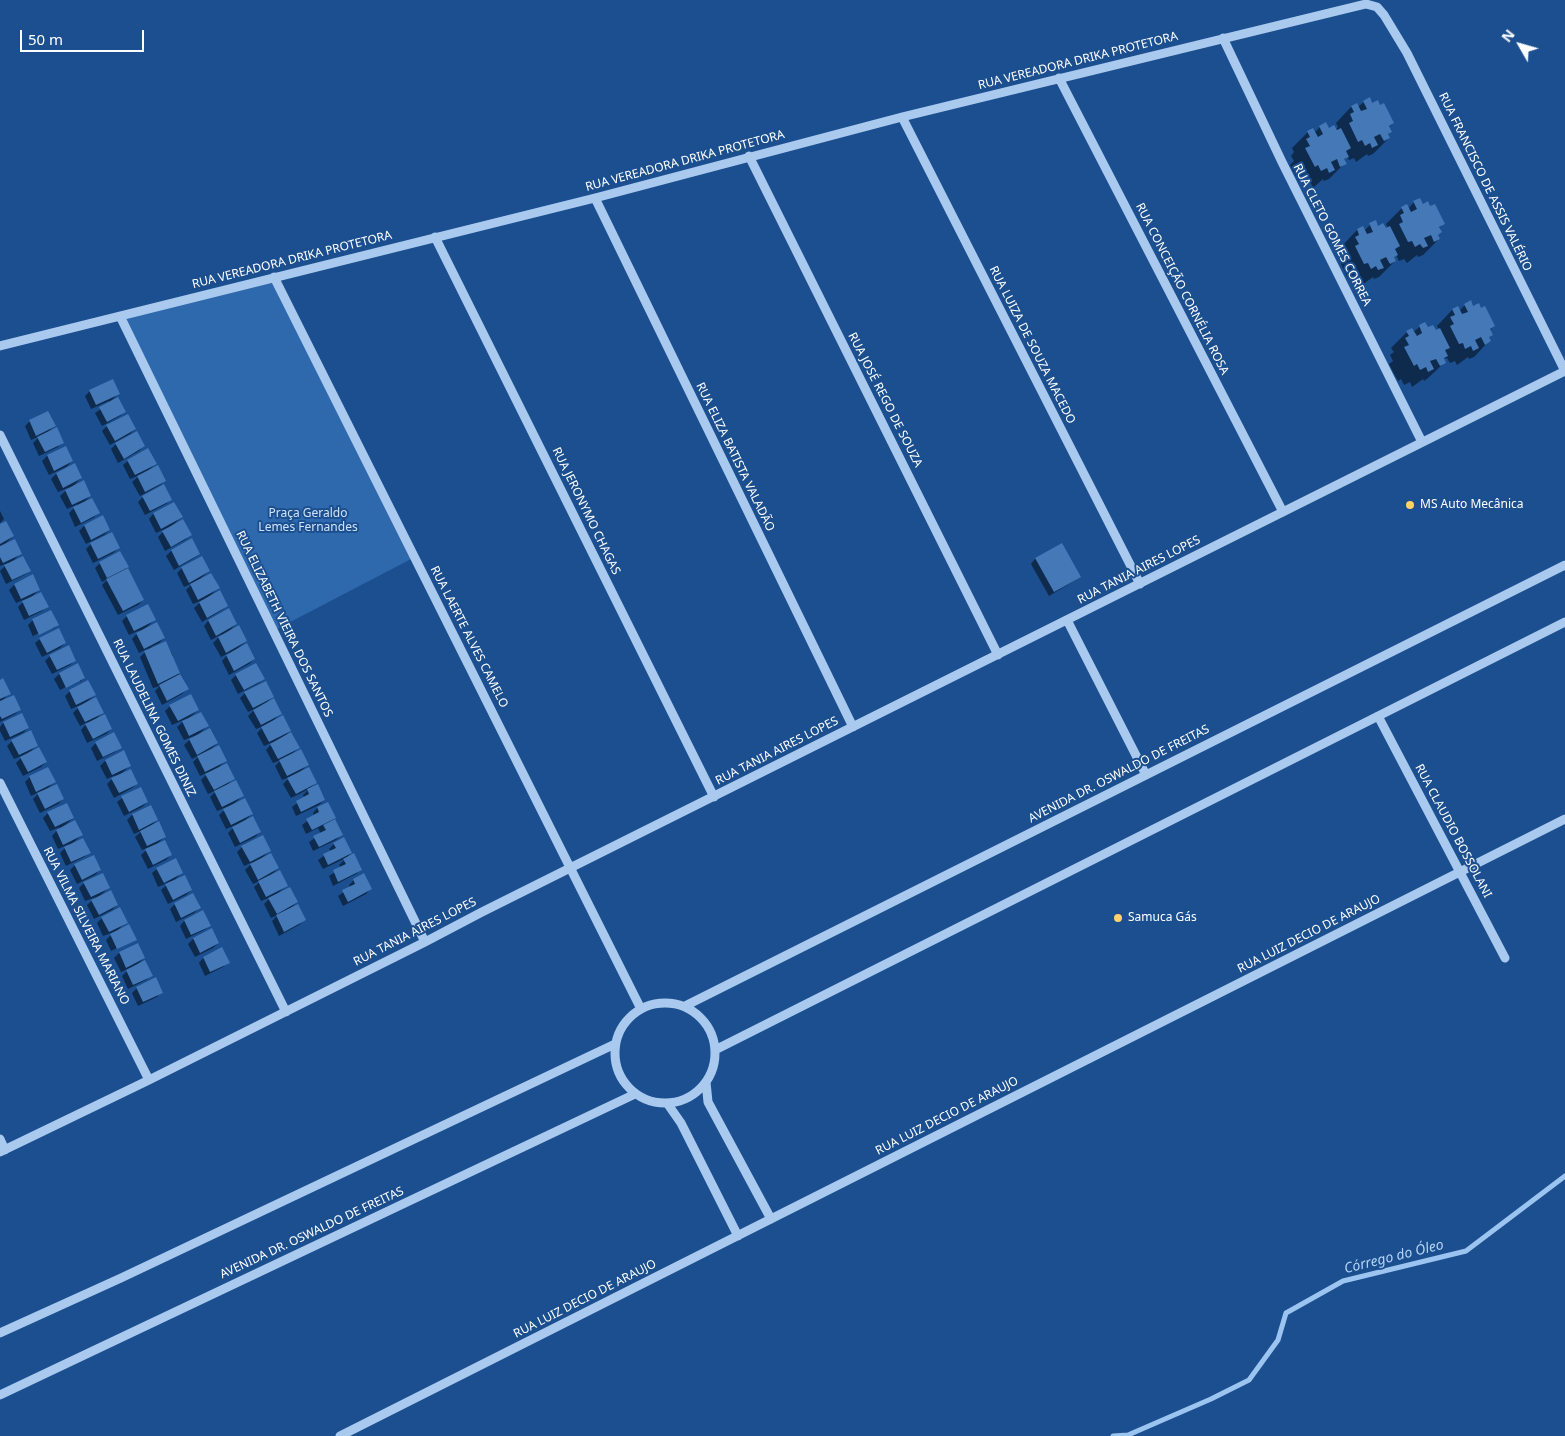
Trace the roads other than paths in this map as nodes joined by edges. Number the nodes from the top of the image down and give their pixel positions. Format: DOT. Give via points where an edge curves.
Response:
graph roads {
  1 [pos="1379,4"];
  2 [pos="1223,38"];
  3 [pos="1059,78"];
  4 [pos="902,117"];
  5 [pos="749,156"];
  6 [pos="595,198"];
  7 [pos="435,237"];
  8 [pos="274,277"];
  9 [pos="120,316"];
  10 [pos="0,346"];
  11 [pos="1565,371"];
  12 [pos="0,435"];
  13 [pos="1422,442"];
  14 [pos="1283,512"];
  15 [pos="1565,565"];
  16 [pos="1140,584"];
  17 [pos="1067,620"];
  18 [pos="1565,622"];
  19 [pos="998,654"];
  20 [pos="1378,716"];
  21 [pos="853,727"];
  22 [pos="1146,775"];
  23 [pos="0,783"];
  24 [pos="714,797"];
  25 [pos="1565,819"];
  26 [pos="571,868"];
  27 [pos="1460,872"];
  28 [pos="425,942"];
  29 [pos="1505,958"];
  30 [pos="684,1006"];
  31 [pos="641,1009"];
  32 [pos="286,1012"];
  33 [pos="615,1044"];
  34 [pos="715,1050"];
  35 [pos="150,1080"];
  36 [pos="706,1082"];
  37 [pos="635,1094"];
  38 [pos="667,1103"];
  39 [pos="0,1139"];
  40 [pos="3,1151"];
  41 [pos="771,1219"];
  42 [pos="738,1236"];
  43 [pos="0,1333"];
  44 [pos="0,1396"];
  45 [pos="340,1436"];
  1 -- 2 [label="street, RUA VEREADORA DRIKA PROTETORA" via="1366,4"];
  1 -- 11 [label="street, RUA FRANCISCO DE ASSIS VALÉRIO" via="1407,53"];
  2 -- 3 [label="street, RUA VEREADORA DRIKA PROTETORA"];
  2 -- 13 [label="street, RUA CLETO GOMES CORREA"];
  3 -- 4 [label="street, RUA VEREADORA DRIKA PROTETORA"];
  3 -- 14 [label="street, RUA CONCEIÇÃO CORNÉLIA ROSA"];
  4 -- 5 [label="street, RUA VEREADORA DRIKA PROTETORA"];
  4 -- 16 [label="street, RUA LUIZA DE SOUZA MACEDO"];
  5 -- 6 [label="street, RUA VEREADORA DRIKA PROTETORA"];
  5 -- 19 [label="street, RUA JOSÉ REGO DE SOUZA"];
  6 -- 7 [label="street, RUA VEREADORA DRIKA PROTETORA"];
  6 -- 21 [label="street, RUA ELIZA BATISTA VALADÃO"];
  7 -- 8 [label="street, RUA VEREADORA DRIKA PROTETORA"];
  7 -- 24 [label="street, RUA JERONYMO CHAGAS"];
  8 -- 9 [label="street, RUA VEREADORA DRIKA PROTETORA"];
  8 -- 26 [label="street, RUA LAERTE ALVES CAMELO"];
  9 -- 10 [label="street, RUA VEREADORA DRIKA PROTETORA"];
  9 -- 28 [label="street, RUA ELIZABETH VIEIRA DOS SANTOS"];
  11 -- 13 [label="street, RUA TANIA AIRES LOPES"];
  12 -- 32 [label="street, RUA LAUDELINA GOMES DINIZ"];
  13 -- 14 [label="street, RUA TANIA AIRES LOPES"];
  14 -- 16 [label="street, RUA TANIA AIRES LOPES"];
  15 -- 22 [label="street, AVENIDA DR. OSWALDO DE FREITAS"];
  16 -- 17 [label="street, RUA TANIA AIRES LOPES"];
  17 -- 19 [label="street, RUA TANIA AIRES LOPES"];
  17 -- 22 [label="street"];
  18 -- 20 [label="street"];
  19 -- 21 [label="street, RUA TANIA AIRES LOPES"];
  20 -- 27 [label="street, RUA CLAUDIO BOSSOLANI"];
  20 -- 34 [label="street"];
  21 -- 24 [label="street, RUA TANIA AIRES LOPES"];
  22 -- 30 [label="street, AVENIDA DR. OSWALDO DE FREITAS"];
  23 -- 35 [label="street, RUA VILMA SILVEIRA MARIANO"];
  24 -- 26 [label="street, RUA TANIA AIRES LOPES"];
  25 -- 27 [label="street, RUA LUIZ DECIO DE ARAUJO"];
  26 -- 28 [label="street, RUA TANIA AIRES LOPES"];
  26 -- 31 [label="street, RUA LAERTE ALVES CAMELO"];
  27 -- 29 [label="street, RUA CLAUDIO BOSSOLANI"];
  27 -- 41 [label="street, RUA LUIZ DECIO DE ARAUJO"];
  28 -- 32 [label="street, RUA TANIA AIRES LOPES"];
  30 -- 31 [label="street" via="662,1003"];
  30 -- 34 [label="street" via="707,1026"];
  31 -- 33 [label="street" via="624,1024"];
  32 -- 35 [label="street, RUA TANIA AIRES LOPES"];
  33 -- 37 [label="street" via="616,1067"];
  33 -- 43 [label="street"];
  34 -- 36 [label="street" via="713,1067"];
  35 -- 40 [label="street, RUA TANIA AIRES LOPES"];
  36 -- 38 [label="street" via="688,1097"];
  36 -- 41 [label="street" via="708,1102"];
  37 -- 38 [label="street" via="650,1101"];
  37 -- 44 [label="street, AVENIDA DR. OSWALDO DE FREITAS"];
  38 -- 42 [label="street" via="681,1123"];
  39 -- 40 [label="street"];
  41 -- 42 [label="street, RUA LUIZ DECIO DE ARAUJO"];
  42 -- 45 [label="street, RUA LUIZ DECIO DE ARAUJO"];
}
